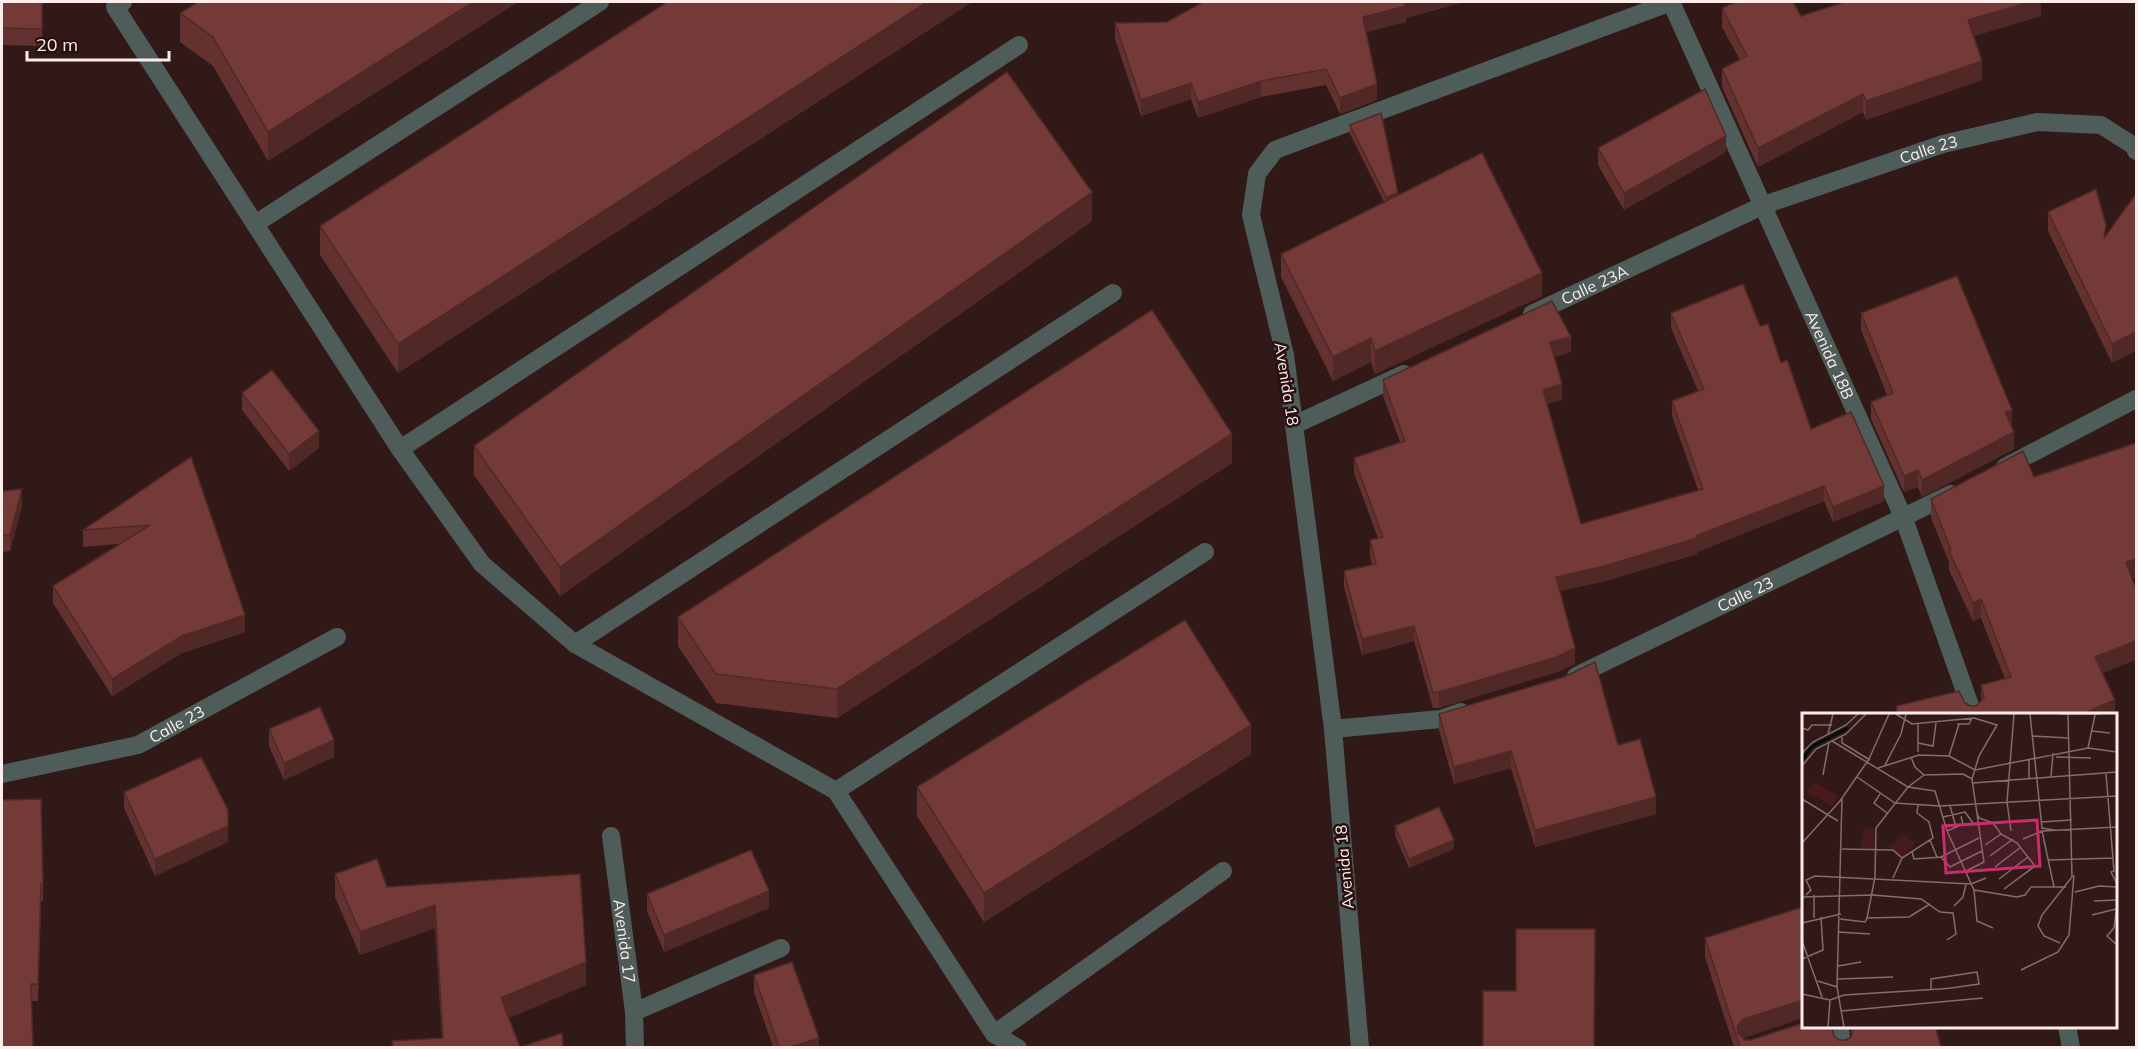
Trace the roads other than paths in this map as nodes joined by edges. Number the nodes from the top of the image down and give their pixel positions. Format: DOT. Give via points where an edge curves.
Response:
graph roads {
  1 [pos="123,2"];
  2 [pos="600,2"];
  3 [pos="1671,2"];
  4 [pos="1018,45"];
  5 [pos="2136,151"];
  6 [pos="1764,205"];
  7 [pos="255,224"];
  8 [pos="1113,293"];
  9 [pos="1518,320"];
  10 [pos="1422,365"];
  11 [pos="2136,399"];
  12 [pos="1294,425"];
  13 [pos="400,449"];
  14 [pos="1989,475"];
  15 [pos="1967,486"];
  16 [pos="1904,519"];
  17 [pos="1205,552"];
  18 [pos="337,637"];
  19 [pos="575,644"];
  20 [pos="1561,683"];
  21 [pos="1474,709"];
  22 [pos="1973,713"];
  23 [pos="1333,729"];
  24 [pos="2,774"];
  25 [pos="836,791"];
  26 [pos="611,836"];
  27 [pos="1223,871"];
  28 [pos="781,948"];
  29 [pos="634,1012"];
  30 [pos="1839,1028"];
  31 [pos="2067,1028"];
  32 [pos="994,1034"];
  33 [pos="635,1047"];
  34 [pos="1018,1047"];
  35 [pos="1360,1047"];
  36 [pos="1843,1047"];
  37 [pos="2071,1047"];
  1 -- 7 [label="street" via="115,7"];
  2 -- 7 [label="street"];
  3 -- 6 [label="street, Avenida 18B"];
  3 -- 12 [label="street, Avenida 18" via="1275,150 1257,174 1251,215 1285,355"];
  4 -- 13 [label="street"];
  5 -- 6 [label="street, Calle 23" via="2101,125 2037,122 1943,144"];
  6 -- 9 [label="street, Calle 23A"];
  6 -- 16 [label="street, Avenida 18B"];
  7 -- 13 [label="street"];
  8 -- 19 [label="street"];
  10 -- 12 [label="street"];
  11 -- 14 [label="street"];
  12 -- 23 [label="street, Avenida 18"];
  13 -- 19 [label="street" via="482,564"];
  15 -- 16 [label="street, Calle 23"];
  16 -- 20 [label="street, Calle 23"];
  16 -- 22 [label="street, Avenida 18B"];
  17 -- 25 [label="street"];
  18 -- 24 [label="street, Calle 23" via="138,746"];
  19 -- 25 [label="street"];
  21 -- 23 [label="street" via="1441,719"];
  23 -- 35 [label="street, Avenida 18"];
  25 -- 32 [label="street"];
  26 -- 29 [label="street, Avenida 17"];
  27 -- 32 [label="street"];
  28 -- 29 [label="street"];
  29 -- 33 [label="street, Avenida 17"];
  30 -- 36 [label="street"];
  31 -- 37 [label="street"];
  32 -- 34 [label="street"];
}
